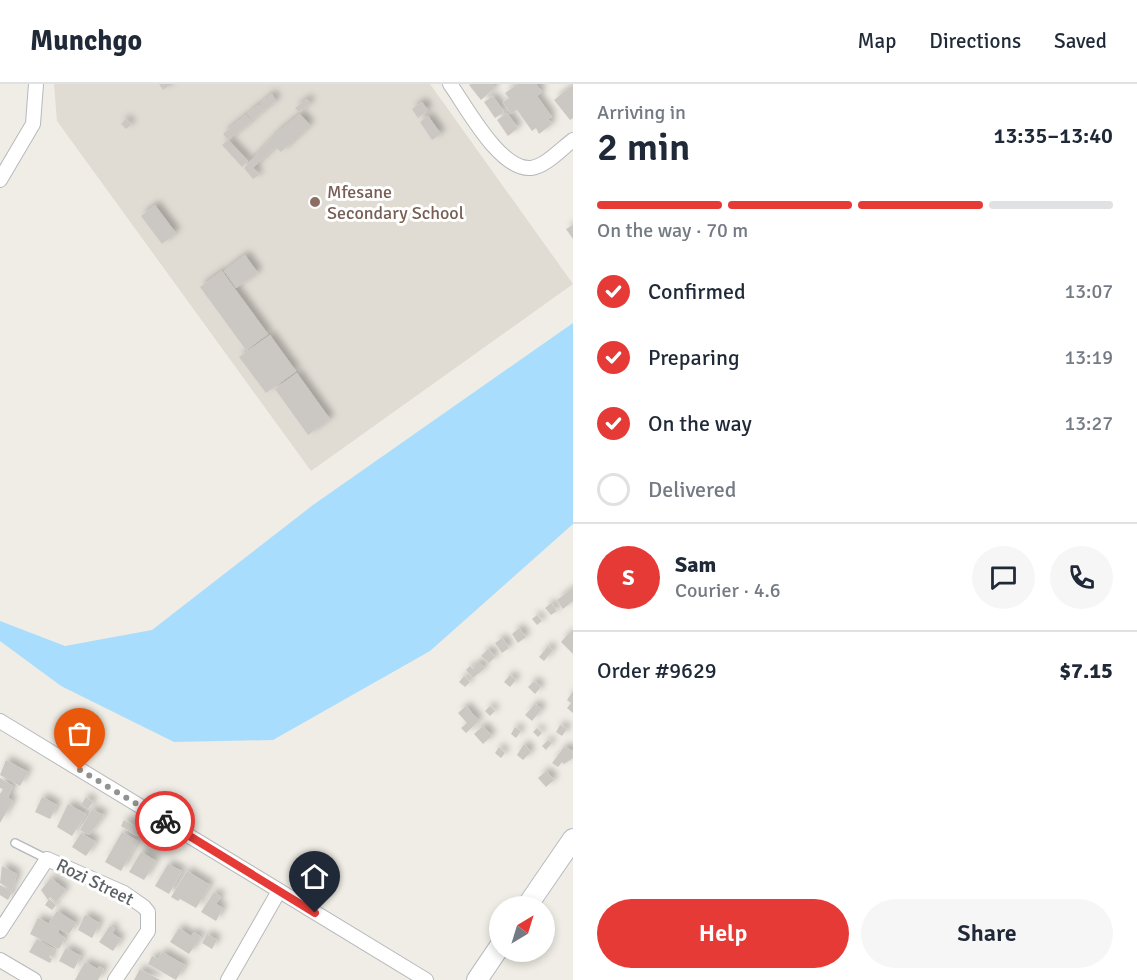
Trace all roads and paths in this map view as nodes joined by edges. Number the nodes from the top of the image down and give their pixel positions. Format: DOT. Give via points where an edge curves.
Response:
graph roads {
  1 [pos="36,84"];
  2 [pos="450,84"];
  3 [pos="573,140"];
  4 [pos="0,180"];
  5 [pos="0,721"];
  6 [pos="573,839"];
  7 [pos="15,843"];
  8 [pos="47,859"];
  9 [pos="279,891"];
  10 [pos="534,896"];
  11 [pos="0,931"];
  12 [pos="0,960"];
  13 [pos="489,962"];
  14 [pos="34,980"];
  15 [pos="115,980"];
  16 [pos="228,980"];
  17 [pos="426,980"];
  18 [pos="477,980"];
  1 -- 4 [label="street" via="33,124"];
  2 -- 3 [label="street" via="511,163 532,168"];
  5 -- 9 [label="street"];
  6 -- 10 [label="main road"];
  7 -- 8 [label="lane"];
  8 -- 11 [label="street, Rozi Street"];
  8 -- 15 [label="street, Rozi Street" via="124,893 148,912 148,931"];
  9 -- 16 [label="street"];
  9 -- 17 [label="street"];
  12 -- 14 [label="street"];
  13 -- 18 [label="main road"];
}
